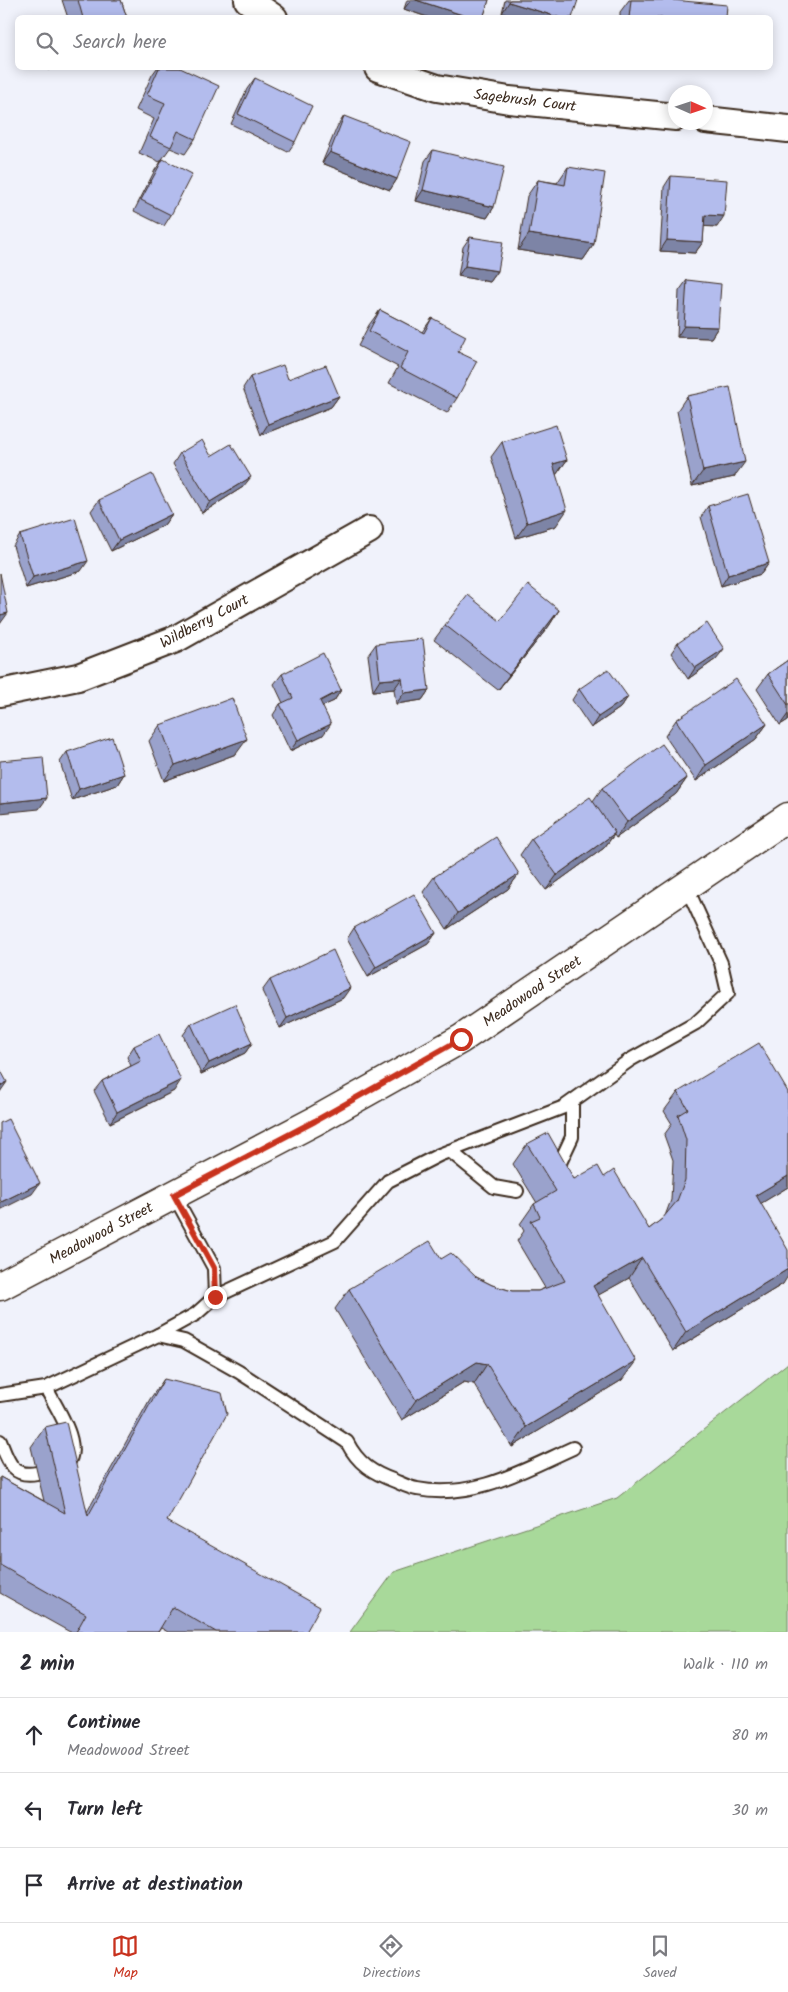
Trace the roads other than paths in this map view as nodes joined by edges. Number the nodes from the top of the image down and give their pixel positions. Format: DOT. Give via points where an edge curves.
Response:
graph roads {
  1 [pos="248,0"];
  2 [pos="270,15"];
  3 [pos="384,70"];
  4 [pos="668,116"];
  5 [pos="713,121"];
  6 [pos="788,129"];
  7 [pos="369,530"];
  8 [pos="0,693"];
  9 [pos="788,817"];
  10 [pos="686,886"];
  11 [pos="572,1102"];
  12 [pos="450,1151"];
  13 [pos="557,1169"];
  14 [pos="517,1191"];
  15 [pos="174,1195"];
  16 [pos="0,1286"];
  17 [pos="215,1297"];
  18 [pos="158,1334"];
  19 [pos="46,1388"];
  20 [pos="0,1395"];
  21 [pos="0,1441"];
  22 [pos="573,1448"];
  23 [pos="58,1469"];
  24 [pos="37,1473"];
  1 -- 2 [label="street"];
  3 -- 4 [label="street, Sagebrush Court" via="437,88 509,100"];
  5 -- 6 [label="street"];
  7 -- 8 [label="street, Wildberry Court" via="176,639 78,677"];
  9 -- 10 [label="street, Meadowood Street"];
  10 -- 11 [label="lane" via="721,963 728,993 696,1023 630,1060"];
  10 -- 15 [label="street, Meadowood Street" via="461,1039"];
  11 -- 12 [label="lane"];
  11 -- 13 [label="lane" via="572,1137"];
  12 -- 14 [label="lane" via="494,1187"];
  12 -- 17 [label="lane" via="388,1181 334,1241"];
  15 -- 16 [label="street, Meadowood Street"];
  15 -- 17 [label="lane" via="214,1268"];
  17 -- 18 [label="lane" via="196,1314"];
  18 -- 19 [label="lane"];
  18 -- 22 [label="lane" via="184,1341 239,1372 347,1442 368,1469 417,1489 475,1489 503,1480"];
  19 -- 20 [label="lane"];
  19 -- 23 [label="lane" via="70,1435 73,1449 71,1460"];
  21 -- 24 [label="lane" via="11,1467 28,1475"];
}
